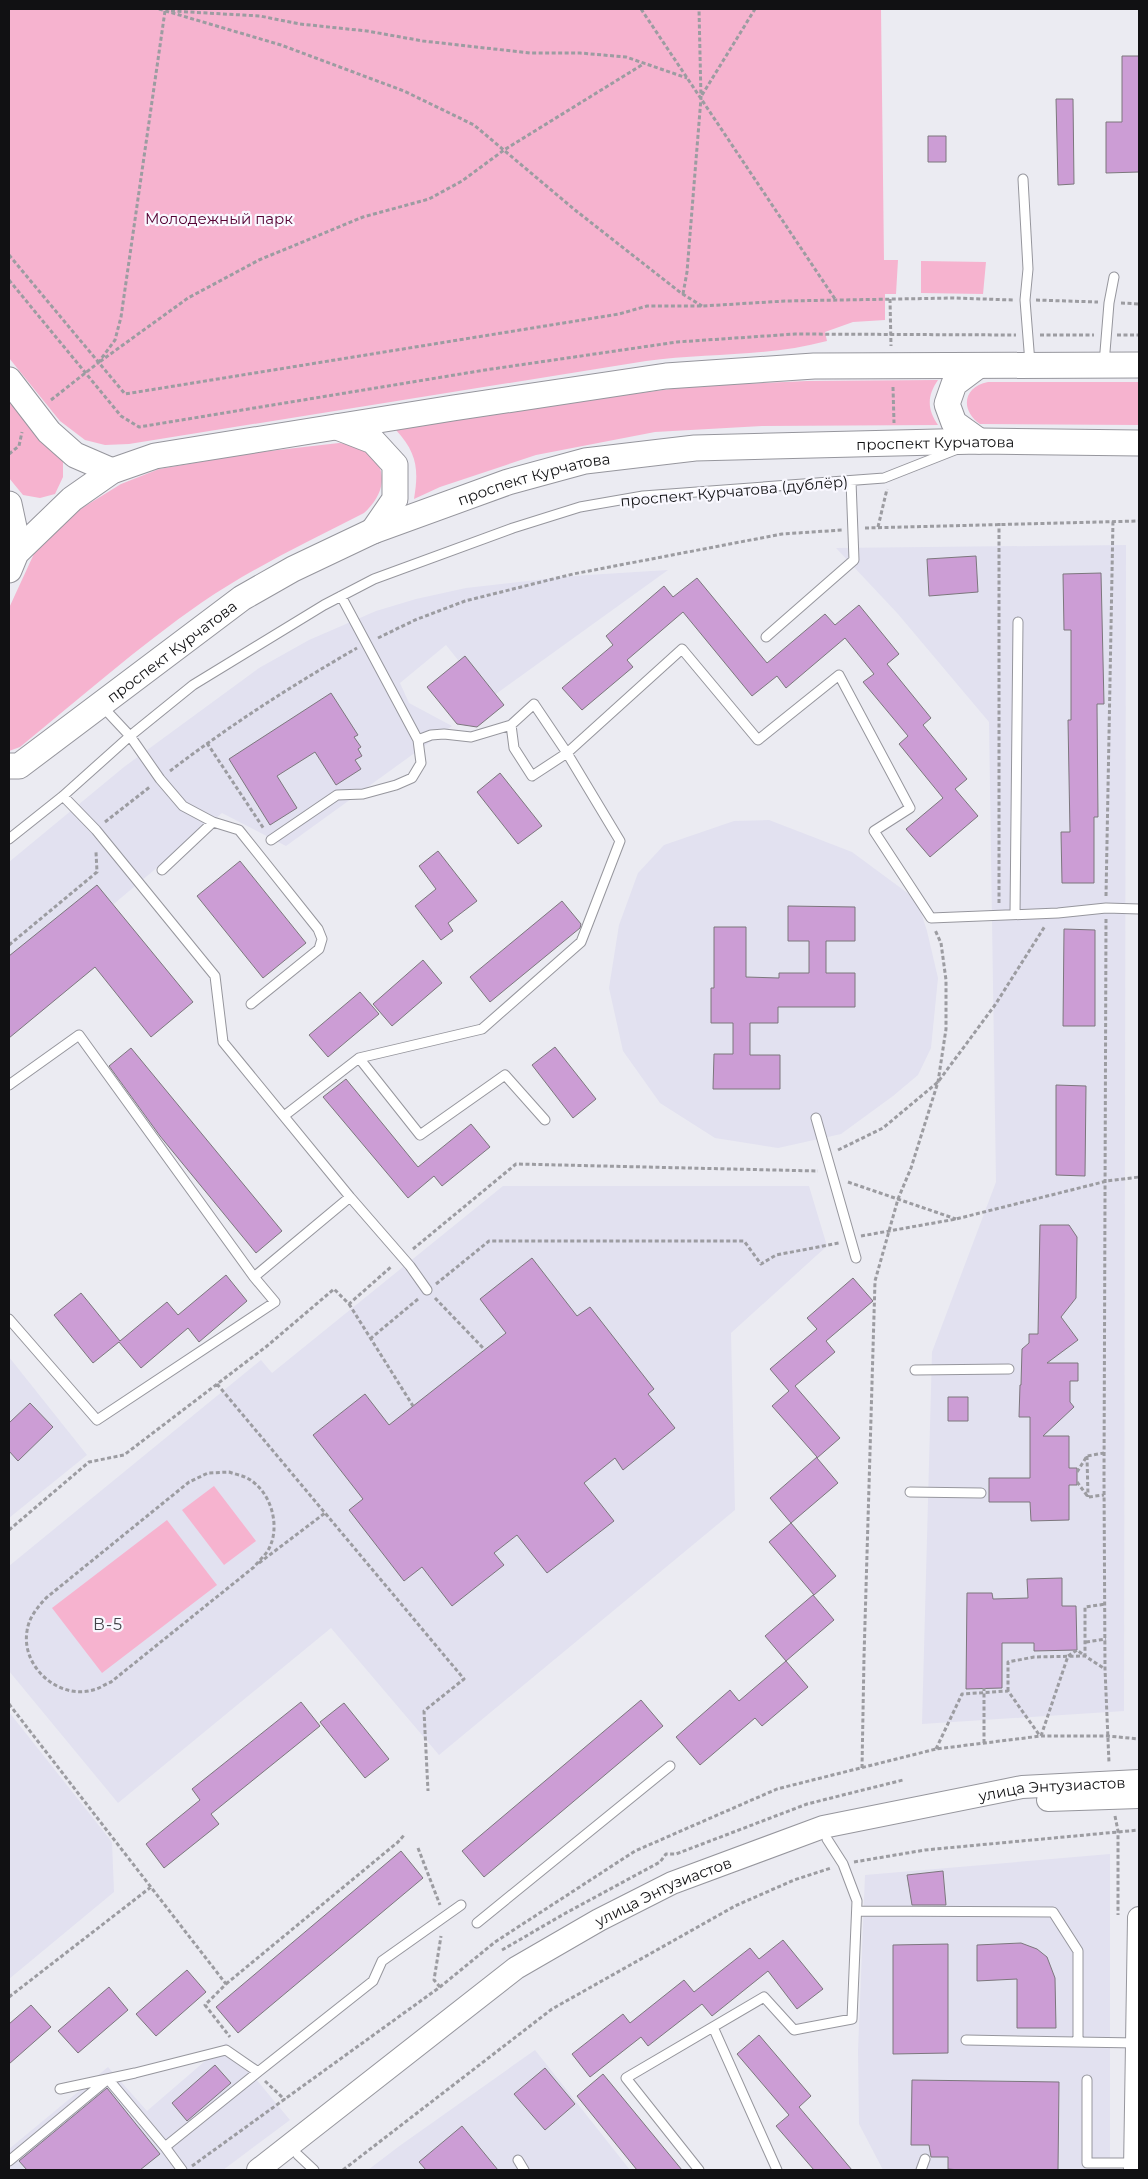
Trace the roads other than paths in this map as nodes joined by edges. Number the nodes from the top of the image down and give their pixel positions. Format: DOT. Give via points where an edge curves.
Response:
graph roads {
  1 [pos="1023,179"];
  2 [pos="1114,277"];
  3 [pos="1030,365"];
  4 [pos="1104,365"];
  5 [pos="1139,365"];
  6 [pos="978,366"];
  7 [pos="9,380"];
  8 [pos="336,426"];
  9 [pos="979,440"];
  10 [pos="1139,443"];
  11 [pos="112,471"];
  12 [pos="851,481"];
  13 [pos="9,504"];
  14 [pos="372,531"];
  15 [pos="12,562"];
  16 [pos="341,596"];
  17 [pos="1018,622"];
  18 [pos="766,637"];
  19 [pos="101,705"];
  20 [pos="511,725"];
  21 [pos="130,736"];
  22 [pos="418,740"];
  23 [pos="567,752"];
  24 [pos="12,769"];
  25 [pos="63,796"];
  26 [pos="214,822"];
  27 [pos="9,839"];
  28 [pos="271,840"];
  29 [pos="162,870"];
  30 [pos="1139,909"];
  31 [pos="1014,914"];
  32 [pos="251,1004"];
  33 [pos="359,1058"];
  34 [pos="9,1085"];
  35 [pos="284,1116"];
  36 [pos="816,1118"];
  37 [pos="546,1120"];
  38 [pos="350,1197"];
  39 [pos="856,1258"];
  40 [pos="254,1277"];
  41 [pos="428,1290"];
  42 [pos="9,1319"];
  43 [pos="1009,1369"];
  44 [pos="915,1370"];
  45 [pos="910,1492"];
  46 [pos="981,1493"];
  47 [pos="670,1766"];
  48 [pos="1139,1781"];
  49 [pos="1139,1797"];
  50 [pos="827,1838"];
  51 [pos="461,1905"];
  52 [pos="857,1911"];
  53 [pos="1139,1918"];
  54 [pos="477,1923"];
  55 [pos="713,2027"];
  56 [pos="966,2040"];
  57 [pos="1078,2042"];
  58 [pos="1137,2043"];
  59 [pos="258,2072"];
  60 [pos="108,2079"];
  61 [pos="1087,2080"];
  62 [pos="60,2089"];
  63 [pos="164,2147"];
  64 [pos="925,2159"];
  65 [pos="518,2160"];
  66 [pos="9,2162"];
  67 [pos="306,2163"];
  68 [pos="1087,2166"];
  69 [pos="1135,2166"];
  70 [pos="11,2170"];
  71 [pos="182,2170"];
  72 [pos="258,2170"];
  73 [pos="279,2170"];
  74 [pos="524,2170"];
  75 [pos="699,2170"];
  76 [pos="777,2170"];
  77 [pos="921,2170"];
  1 -- 3 [label="lane" via="1028,269 1025,300"];
  2 -- 4 [label="lane"];
  3 -- 4 [label="main road"];
  3 -- 6 [label="main road"];
  4 -- 5 [label="main road"];
  6 -- 8 [label="main road" via="814,366 666,376"];
  6 -- 9 [label="main road" via="954,384 947,404 954,422"];
  7 -- 11 [label="main road" via="49,432 75,456"];
  8 -- 11 [label="main road" via="155,456"];
  8 -- 14 [label="main road" via="373,440 396,465 395,499"];
  9 -- 10 [label="main road, проспект Курчатова"];
  9 -- 12 [label="lane, проспект Курчатова (дублёр)" via="890,476"];
  9 -- 14 [label="main road, проспект Курчатова" via="695,448 585,461 508,482"];
  11 -- 15 [label="main road" via="72,499"];
  12 -- 16 [label="lane, проспект Курчатова (дублёр)" via="643,496 580,507 374,579"];
  12 -- 18 [label="lane" via="854,560"];
  13 -- 15 [label="main road" via="15,532"];
  14 -- 19 [label="main road, проспект Курчатова" via="242,598"];
  16 -- 21 [label="lane, проспект Курчатова (дублёр)" via="193,686"];
  16 -- 22 [label="lane"];
  17 -- 31 [label="lane"];
  19 -- 21 [label="lane"];
  19 -- 24 [label="main road, проспект Курчатова"];
  20 -- 22 [label="lane" via="471,737 444,734"];
  20 -- 23 [label="lane" via="534,704"];
  20 -- 23 [label="lane" via="514,748 532,776"];
  21 -- 25 [label="lane, проспект Курчатова (дублёр)"];
  21 -- 26 [label="lane" via="183,806"];
  22 -- 28 [label="lane" via="420,763 412,778 363,794 337,795"];
  23 -- 31 [label="lane" via="682,649 758,740 839,675 910,808 874,831 931,918"];
  23 -- 33 [label="lane" via="620,841 581,942 482,1029"];
  25 -- 27 [label="lane, проспект Курчатова (дублёр)"];
  25 -- 35 [label="lane" via="96,830 215,976 223,1042"];
  26 -- 29 [label="lane"];
  26 -- 32 [label="lane" via="239,830 318,929 322,939 319,949"];
  30 -- 31 [label="lane"];
  33 -- 35 [label="lane"];
  33 -- 37 [label="lane" via="420,1135 505,1075"];
  34 -- 40 [label="lane" via="78,1035"];
  35 -- 38 [label="lane"];
  36 -- 39 [label="lane"];
  38 -- 40 [label="lane"];
  38 -- 41 [label="lane"];
  40 -- 42 [label="lane" via="275,1302 97,1420"];
  43 -- 44 [label="lane"];
  45 -- 46 [label="lane"];
  47 -- 54 [label="lane"];
  48 -- 72 [label="street, улица Энтузиастов" via="1022,1787 822,1827 672,1883 516,1968"];
  49 -- 50 [label="street" via="1024,1801"];
  50 -- 52 [label="lane" via="843,1864 857,1901"];
  50 -- 67 [label="street" via="679,1892 531,1970 337,2126"];
  51 -- 59 [label="lane" via="382,1961 373,1981"];
  52 -- 55 [label="lane" via="852,2019 794,2030 764,1997"];
  52 -- 57 [label="lane" via="1052,1912 1078,1951"];
  53 -- 58 [label="street"];
  55 -- 75 [label="lane" via="626,2078"];
  55 -- 76 [label="lane"];
  56 -- 57 [label="lane"];
  57 -- 58 [label="lane"];
  58 -- 69 [label="street"];
  59 -- 60 [label="lane" via="226,2050"];
  59 -- 63 [label="lane"];
  60 -- 62 [label="lane"];
  60 -- 63 [label="lane"];
  60 -- 66 [label="lane"];
  61 -- 68 [label="lane"];
  63 -- 71 [label="lane"];
  64 -- 77 [label="lane"];
  65 -- 74 [label="lane"];
  66 -- 70 [label="lane"];
  67 -- 73 [label="street"];
  68 -- 69 [label="lane"];
}
